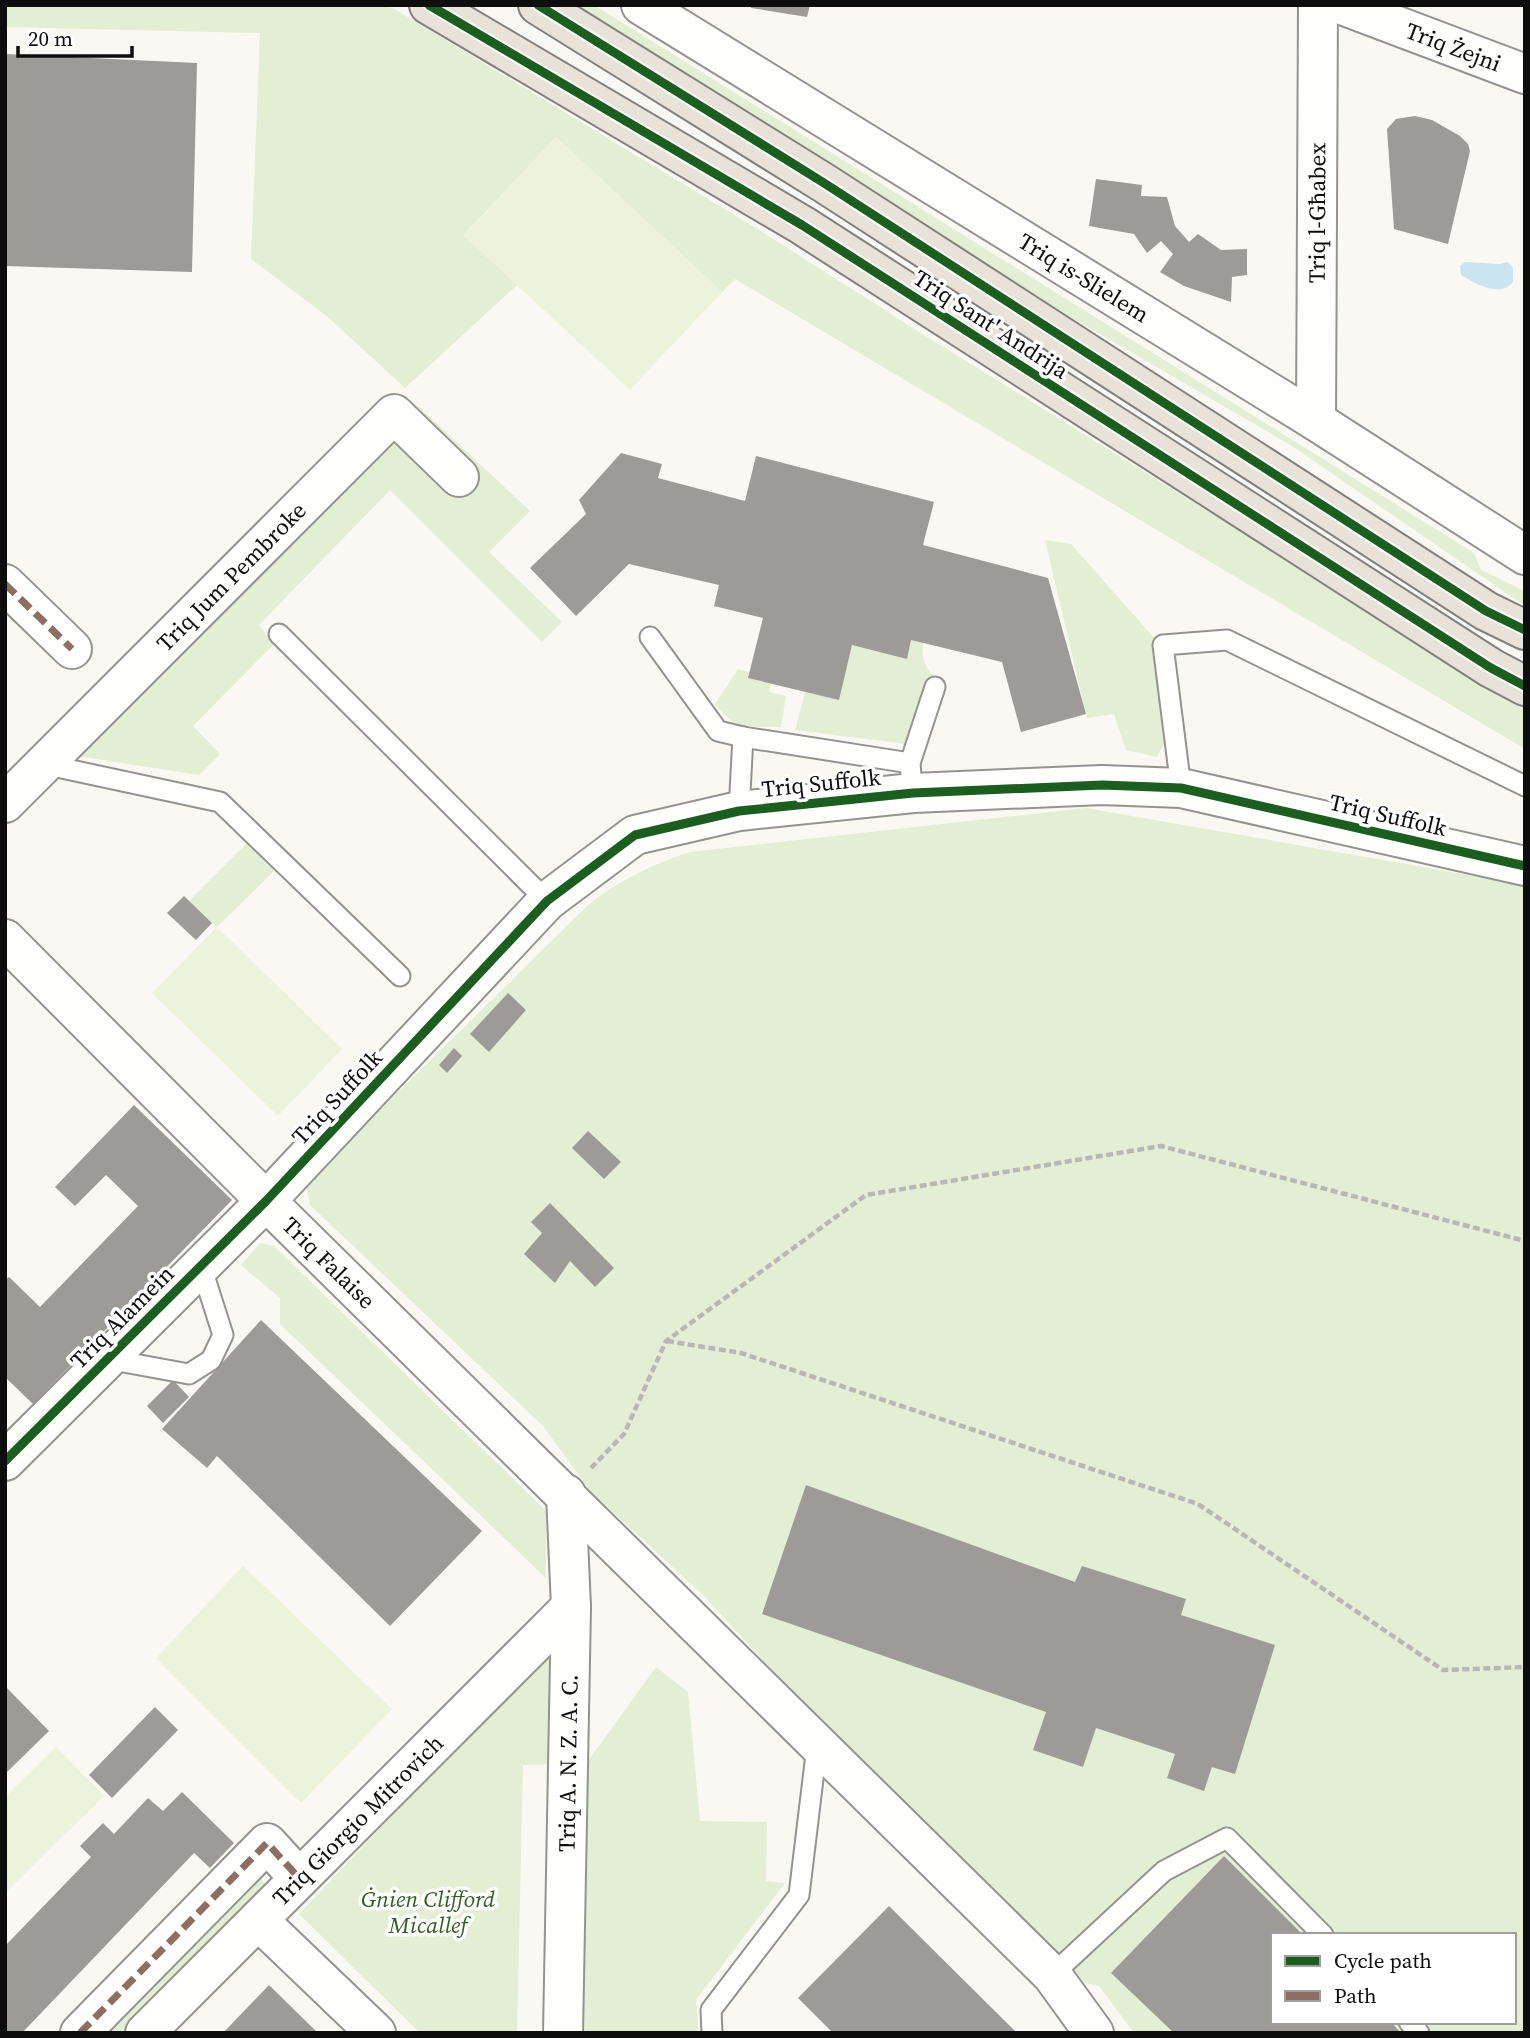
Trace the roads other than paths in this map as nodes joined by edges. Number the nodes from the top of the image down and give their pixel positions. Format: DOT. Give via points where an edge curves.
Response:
graph roads {
  1 [pos="429,5"];
  2 [pos="538,5"];
  3 [pos="641,5"];
  4 [pos="1318,5"];
  5 [pos="1342,5"];
  6 [pos="1525,74"];
  7 [pos="1316,421"];
  8 [pos="459,477"];
  9 [pos="1525,555"];
  10 [pos="5,584"];
  11 [pos="1525,630"];
  12 [pos="279,634"];
  13 [pos="650,637"];
  14 [pos="72,649"];
  15 [pos="1525,686"];
  16 [pos="935,687"];
  17 [pos="743,737"];
  18 [pos="44,764"];
  19 [pos="912,778"];
  20 [pos="1525,786"];
  21 [pos="1181,788"];
  22 [pos="5,803"];
  23 [pos="739,811"];
  24 [pos="1525,866"];
  25 [pos="547,901"];
  26 [pos="5,939"];
  27 [pos="400,976"];
  28 [pos="267,1201"];
  29 [pos="201,1266"];
  30 [pos="107,1359"];
  31 [pos="7,1456"];
  32 [pos="566,1494"];
  33 [pos="571,1606"];
  34 [pos="817,1746"];
  35 [pos="299,1878"];
  36 [pos="258,1920"];
  37 [pos="1321,1933"];
  38 [pos="1052,1975"];
  39 [pos="80,2033"];
  40 [pos="145,2033"];
  41 [pos="376,2033"];
  42 [pos="563,2033"];
  43 [pos="712,2033"];
  44 [pos="1094,2033"];
  1 -- 15 [label="highway, Triq Sant' Andrija" via="802,225"];
  2 -- 11 [label="highway, Triq Sant' Andrija" via="824,183 1486,611"];
  3 -- 7 [label="street, Triq is-Slielem"];
  4 -- 7 [label="street, Triq l-Għabex"];
  5 -- 6 [label="street, Triq Żejni"];
  7 -- 9 [label="street, Triq is-Slielem"];
  8 -- 18 [label="street, Triq Jum Pembroke" via="394,414"];
  10 -- 14 [label="street"];
  12 -- 25 [label="lane"];
  13 -- 17 [label="lane" via="718,731"];
  16 -- 19 [label="lane"];
  17 -- 19 [label="lane"];
  17 -- 23 [label="lane"];
  18 -- 22 [label="street, Triq Jum Pembroke"];
  18 -- 27 [label="lane" via="220,802"];
  19 -- 21 [label="street, Triq Suffolk"];
  19 -- 23 [label="street, Triq Suffolk"];
  20 -- 21 [label="lane" via="1227,640 1163,645"];
  21 -- 24 [label="street, Triq Suffolk"];
  23 -- 25 [label="street, Triq Suffolk" via="635,835"];
  25 -- 28 [label="street, Triq Suffolk"];
  26 -- 28 [label="street, Triq Falaise"];
  28 -- 29 [label="street, Triq Alamein"];
  28 -- 32 [label="street, Triq Falaise"];
  29 -- 30 [label="street, Triq Alamein"];
  29 -- 30 [label="lane" via="223,1335 211,1360 189,1374"];
  30 -- 31 [label="street, Triq Alamein"];
  32 -- 33 [label="street, Triq A. N. Z. A. C."];
  32 -- 34 [label="street, Triq Falaise"];
  33 -- 35 [label="street, Triq Giorgio Mitrovich"];
  33 -- 42 [label="street, Triq A. N. Z. A. C."];
  34 -- 38 [label="street, Triq Falaise"];
  34 -- 43 [label="lane" via="799,1895 711,2010"];
  35 -- 36 [label="street, Triq Giorgio Mitrovich"];
  35 -- 39 [label="street" via="267,1843"];
  36 -- 40 [label="street, Triq Giorgio Mitrovich"];
  36 -- 41 [label="street"];
  37 -- 38 [label="lane" via="1227,1838 1164,1871"];
  38 -- 44 [label="street, Triq Falaise"];
}
